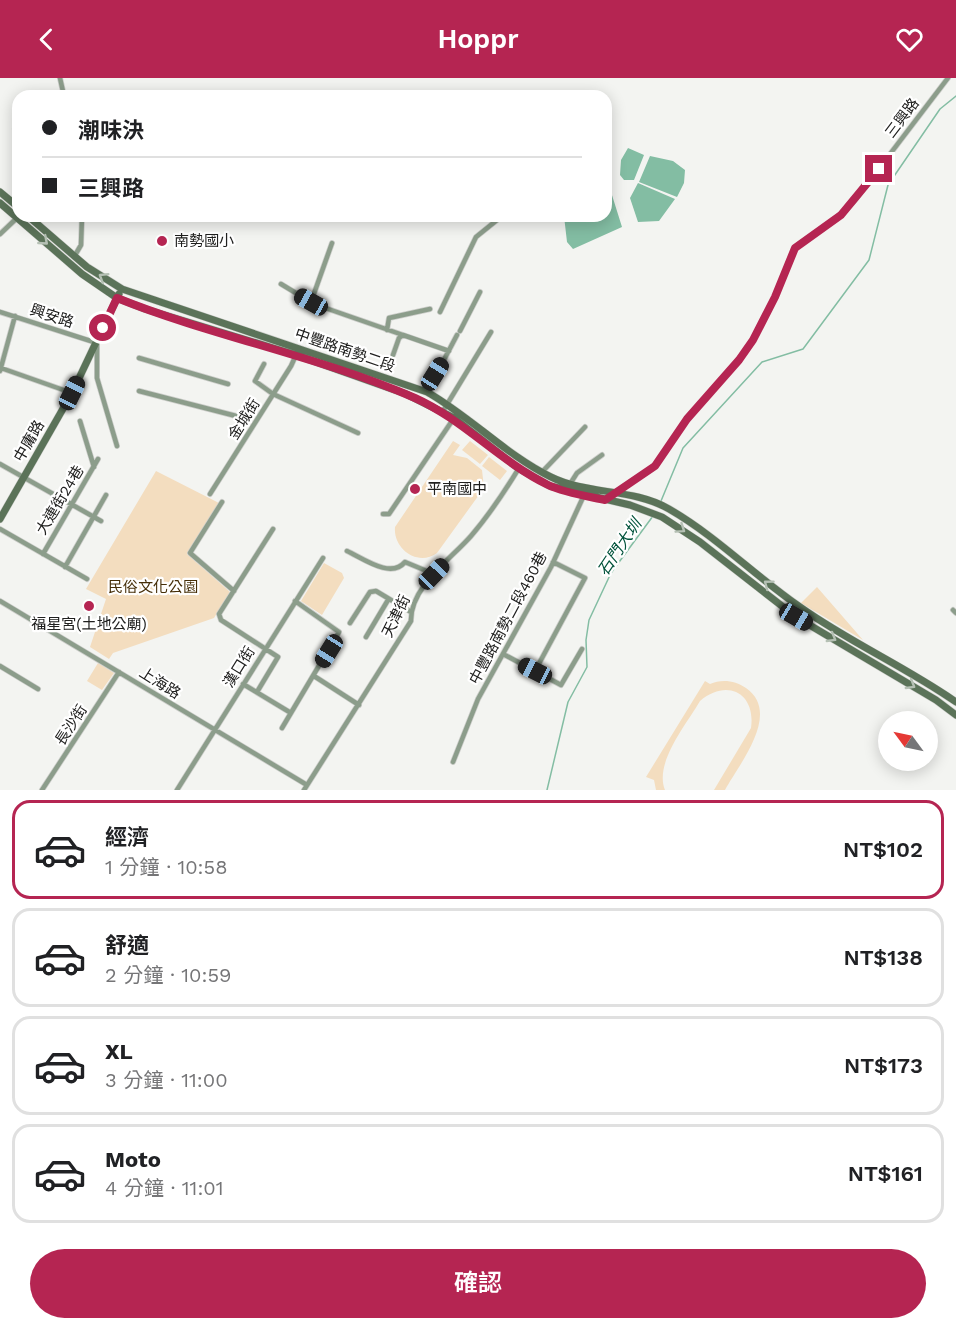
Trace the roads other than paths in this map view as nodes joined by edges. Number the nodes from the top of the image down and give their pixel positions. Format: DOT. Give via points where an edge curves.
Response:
graph roads {
  1 [pos="948,78"];
  2 [pos="0,192"];
  3 [pos="12,202"];
  4 [pos="0,203"];
  5 [pos="12,212"];
  6 [pos="13,222"];
  7 [pos="24,222"];
  8 [pos="35,222"];
  9 [pos="82,222"];
  10 [pos="495,222"];
  11 [pos="0,234"];
  12 [pos="332,243"];
  13 [pos="74,256"];
  14 [pos="68,262"];
  15 [pos="281,284"];
  16 [pos="122,289"];
  17 [pos="480,292"];
  18 [pos="117,298"];
  19 [pos="311,302"];
  20 [pos="430,309"];
  21 [pos="0,312"];
  22 [pos="440,312"];
  23 [pos="15,316"];
  24 [pos="387,330"];
  25 [pos="491,332"];
  26 [pos="403,335"];
  27 [pos="97,343"];
  28 [pos="449,351"];
  29 [pos="296,355"];
  30 [pos="393,355"];
  31 [pos="139,358"];
  32 [pos="264,364"];
  33 [pos="0,370"];
  34 [pos="228,384"];
  35 [pos="139,391"];
  36 [pos="72,393"];
  37 [pos="427,393"];
  38 [pos="273,394"];
  39 [pos="448,404"];
  40 [pos="443,411"];
  41 [pos="240,417"];
  42 [pos="454,418"];
  43 [pos="80,421"];
  44 [pos="585,427"];
  45 [pos="358,433"];
  46 [pos="117,446"];
  47 [pos="602,455"];
  48 [pos="98,459"];
  49 [pos="0,464"];
  50 [pos="521,465"];
  51 [pos="94,467"];
  52 [pos="542,472"];
  53 [pos="23,477"];
  54 [pos="570,484"];
  55 [pos="585,491"];
  56 [pos="614,493"];
  57 [pos="210,494"];
  58 [pos="106,495"];
  59 [pos="605,500"];
  60 [pos="222,502"];
  61 [pos="71,504"];
  62 [pos="383,514"];
  63 [pos="94,516"];
  64 [pos="0,519"];
  65 [pos="101,521"];
  66 [pos="0,529"];
  67 [pos="273,529"];
  68 [pos="347,551"];
  69 [pos="43,554"];
  70 [pos="323,558"];
  71 [pos="553,562"];
  72 [pos="65,567"];
  73 [pos="434,574"];
  74 [pos="87,579"];
  75 [pos="234,591"];
  76 [pos="388,600"];
  77 [pos="0,601"];
  78 [pos="295,601"];
  79 [pos="411,612"];
  80 [pos="350,623"];
  81 [pos="366,637"];
  82 [pos="266,647"];
  83 [pos="582,649"];
  84 [pos="503,654"];
  85 [pos="0,666"];
  86 [pos="535,671"];
  87 [pos="119,672"];
  88 [pos="314,676"];
  89 [pos="243,684"];
  90 [pos="38,689"];
  91 [pos="257,692"];
  92 [pos="956,702"];
  93 [pos="359,705"];
  94 [pos="291,713"];
  95 [pos="956,715"];
  96 [pos="282,728"];
  97 [pos="214,729"];
  98 [pos="453,762"];
  99 [pos="307,785"];
  100 [pos="42,790"];
  101 [pos="177,790"];
  102 [pos="304,790"];
  1 -- 56 [label="street, 三興路" via="855,200 795,248 753,340 687,419 655,466"];
  2 -- 3 [label="main road"];
  4 -- 5 [label="main road, 中豐路南勢二段"];
  6 -- 11 [label="street"];
  7 -- 14 [label="main road, 中豐路南勢二段, one-way"];
  8 -- 13 [label="main road, 中豐路南勢二段"];
  9 -- 13 [label="street" via="81,245"];
  10 -- 22 [label="street" via="476,237"];
  12 -- 19 [label="street"];
  13 -- 14 [label="street"];
  16 -- 13 [label="main road, 中豐路南勢二段, one-way"];
  14 -- 18 [label="main road, 中豐路南勢二段"];
  15 -- 19 [label="street"];
  16 -- 18 [label="main road, 中庸路"];
  16 -- 37 [label="main road, 中豐路南勢二段"];
  17 -- 28 [label="street"];
  18 -- 27 [label="main road, 中庸路"];
  18 -- 29 [label="main road, 中豐路南勢二段"];
  19 -- 24 [label="street"];
  20 -- 24 [label="street" via="389,318"];
  21 -- 23 [label="street, 興安路"];
  23 -- 27 [label="street, 興安路"];
  23 -- 33 [label="street"];
  24 -- 26 [label="street"];
  25 -- 39 [label="street"];
  26 -- 28 [label="street"];
  26 -- 30 [label="street"];
  27 -- 36 [label="main road, 中庸路"];
  27 -- 46 [label="street, 中庸路" via="97,378"];
  28 -- 37 [label="street"];
  29 -- 38 [label="street, 金城街"];
  29 -- 40 [label="main road, 中豐路南勢二段"];
  31 -- 34 [label="street"];
  32 -- 38 [label="street" via="255,381"];
  33 -- 36 [label="street"];
  35 -- 41 [label="street"];
  36 -- 53 [label="main road, 中庸路"];
  37 -- 39 [label="main road, 中豐路南勢二段"];
  38 -- 45 [label="street"];
  38 -- 57 [label="street, 金城街"];
  39 -- 40 [label="street"];
  39 -- 50 [label="main road, 中豐路南勢二段"];
  40 -- 42 [label="main road, 中豐路南勢二段"];
  42 -- 50 [label="main road, 中豐路南勢二段"];
  42 -- 62 [label="street" via="389,514"];
  43 -- 51 [label="street"];
  44 -- 52 [label="street"];
  47 -- 54 [label="street" via="577,473"];
  48 -- 51 [label="street, 大連街24巷"];
  49 -- 53 [label="street"];
  50 -- 52 [label="main road, 中豐路南勢二段"];
  50 -- 55 [label="main road, 中豐路南勢二段" via="550,486"];
  50 -- 73 [label="street, 天津街" via="472,535"];
  51 -- 61 [label="street, 大連街24巷"];
  52 -- 54 [label="main road, 中豐路南勢二段"];
  53 -- 61 [label="street"];
  53 -- 64 [label="main road, 中庸路"];
  54 -- 55 [label="main road, 中豐路南勢二段"];
  55 -- 56 [label="main road, 中豐路南勢二段"];
  55 -- 59 [label="main road, 中豐路南勢二段"];
  55 -- 71 [label="street, 中豐路南勢二段460巷"];
  56 -- 59 [label="street, 三興路"];
  92 -- 56 [label="main road, 中豐路南勢二段, one-way" via="802,609 664,506"];
  58 -- 63 [label="street"];
  59 -- 95 [label="main road, 中豐路南勢二段, one-way" via="662,517 796,617"];
  60 -- 75 [label="street" via="190,553"];
  61 -- 63 [label="street"];
  61 -- 69 [label="street, 大連街24巷"];
  63 -- 65 [label="street"];
  63 -- 72 [label="street"];
  66 -- 69 [label="street"];
  67 -- 75 [label="street"];
  68 -- 73 [label="street" via="391,571 405,562"];
  69 -- 72 [label="street"];
  70 -- 78 [label="street, 漢口街"];
  71 -- 84 [label="street, 中豐路南勢二段460巷"];
  71 -- 86 [label="street" via="585,578"];
  72 -- 74 [label="street"];
  73 -- 79 [label="street, 天津街"];
  75 -- 82 [label="street" via="219,614 221,620"];
  76 -- 79 [label="street"];
  76 -- 80 [label="street" via="376,591 370,592"];
  76 -- 81 [label="street"];
  77 -- 87 [label="street, 上海路"];
  78 -- 82 [label="street, 漢口街"];
  78 -- 88 [label="street" via="339,632"];
  79 -- 93 [label="street, 天津街" via="411,621"];
  82 -- 89 [label="street, 漢口街"];
  82 -- 91 [label="street" via="278,657"];
  83 -- 86 [label="street" via="561,685"];
  84 -- 86 [label="street"];
  84 -- 98 [label="street, 中豐路南勢二段460巷" via="478,699"];
  85 -- 90 [label="street"];
  87 -- 97 [label="street, 上海路"];
  87 -- 100 [label="street, 長沙街"];
  88 -- 93 [label="street"];
  88 -- 94 [label="street"];
  89 -- 91 [label="street"];
  89 -- 97 [label="street, 漢口街"];
  91 -- 94 [label="street"];
  93 -- 99 [label="street, 天津街"];
  94 -- 96 [label="street"];
  97 -- 99 [label="street, 上海路"];
  97 -- 101 [label="street, 漢口街"];
  99 -- 102 [label="street, 天津街"];
}
